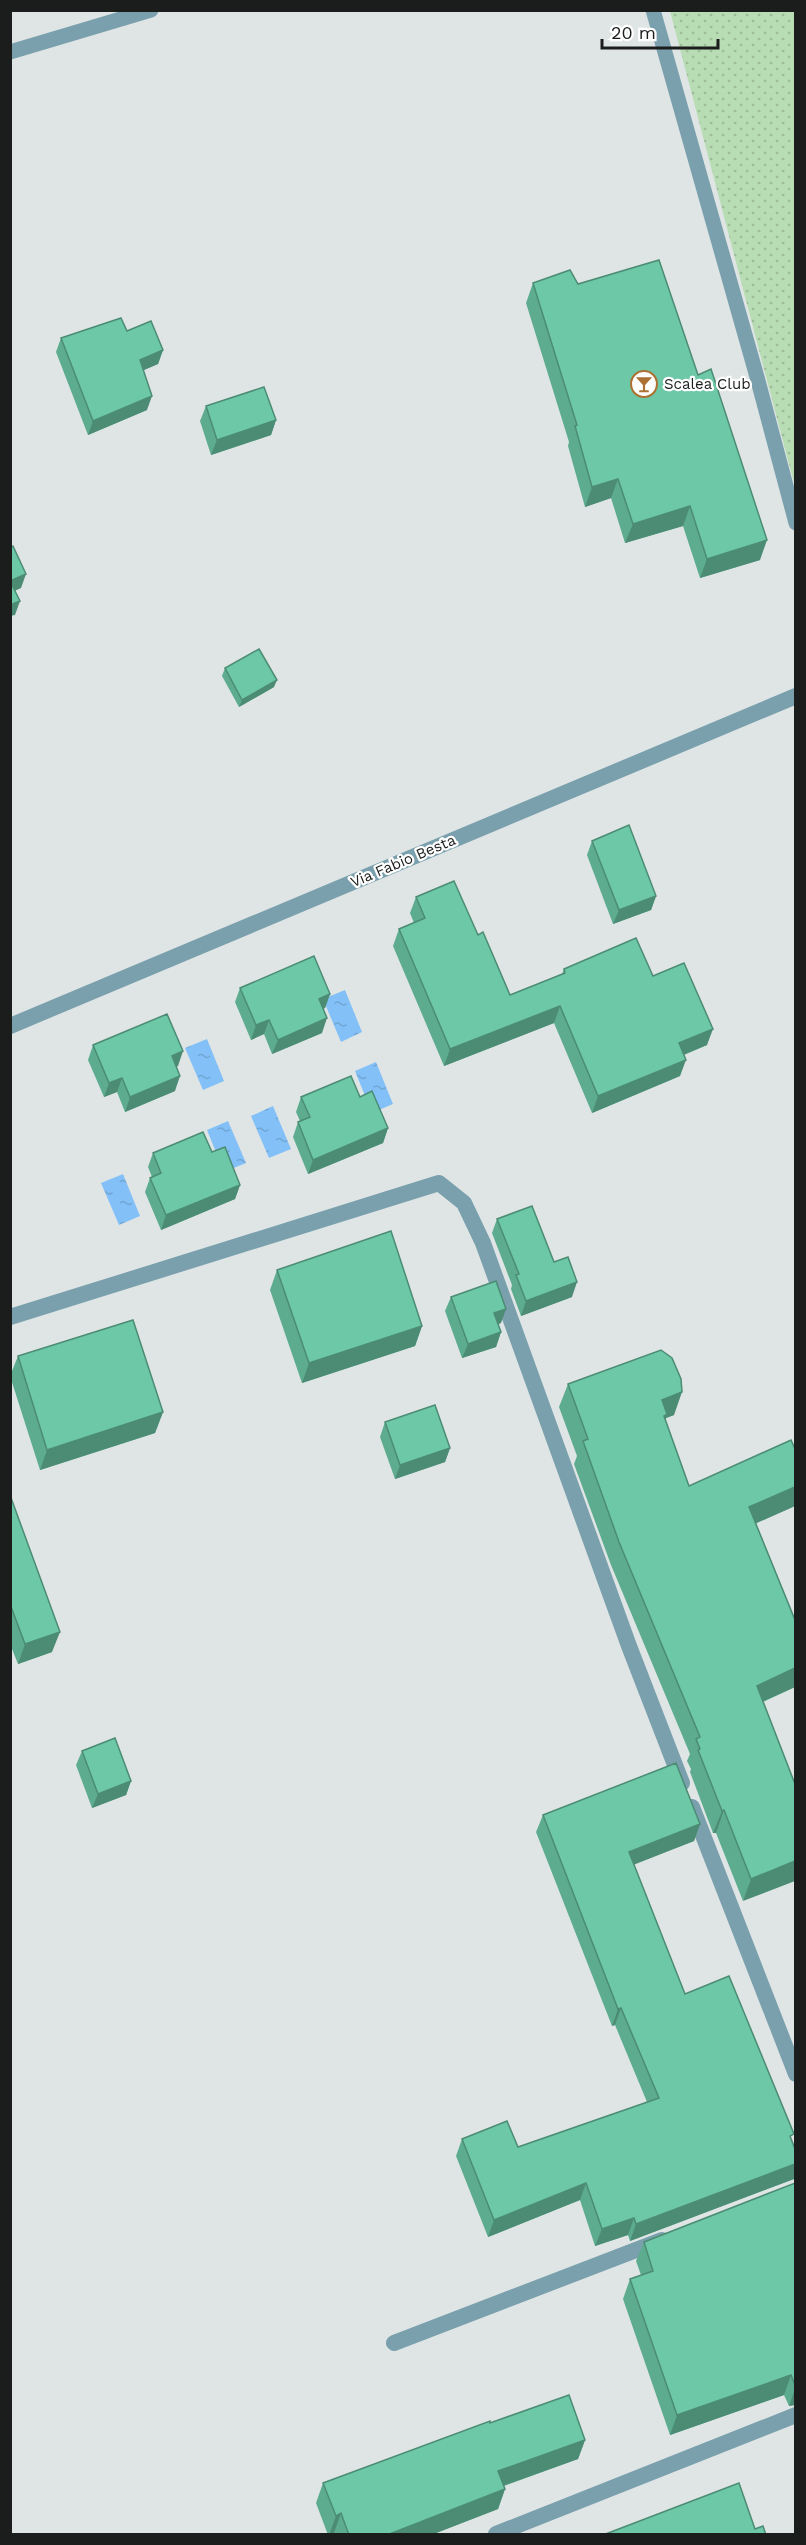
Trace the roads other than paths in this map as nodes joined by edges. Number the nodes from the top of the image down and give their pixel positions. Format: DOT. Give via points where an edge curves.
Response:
graph roads {
  1 [pos="151,10"];
  2 [pos="653,10"];
  3 [pos="10,52"];
  4 [pos="795,523"];
  5 [pos="795,696"];
  6 [pos="10,1026"];
  7 [pos="10,1317"];
  8 [pos="795,2074"];
  9 [pos="673,2236"];
  10 [pos="394,2343"];
  11 [pos="795,2415"];
  12 [pos="496,2535"];
  1 -- 3 [label="lane"];
  2 -- 4 [label="lane"];
  5 -- 6 [label="street, Via Fabio Besta"];
  7 -- 8 [label="street" via="439,1183 464,1203 483,1243 629,1646"];
  9 -- 10 [label="street"];
  11 -- 12 [label="street"];
}
